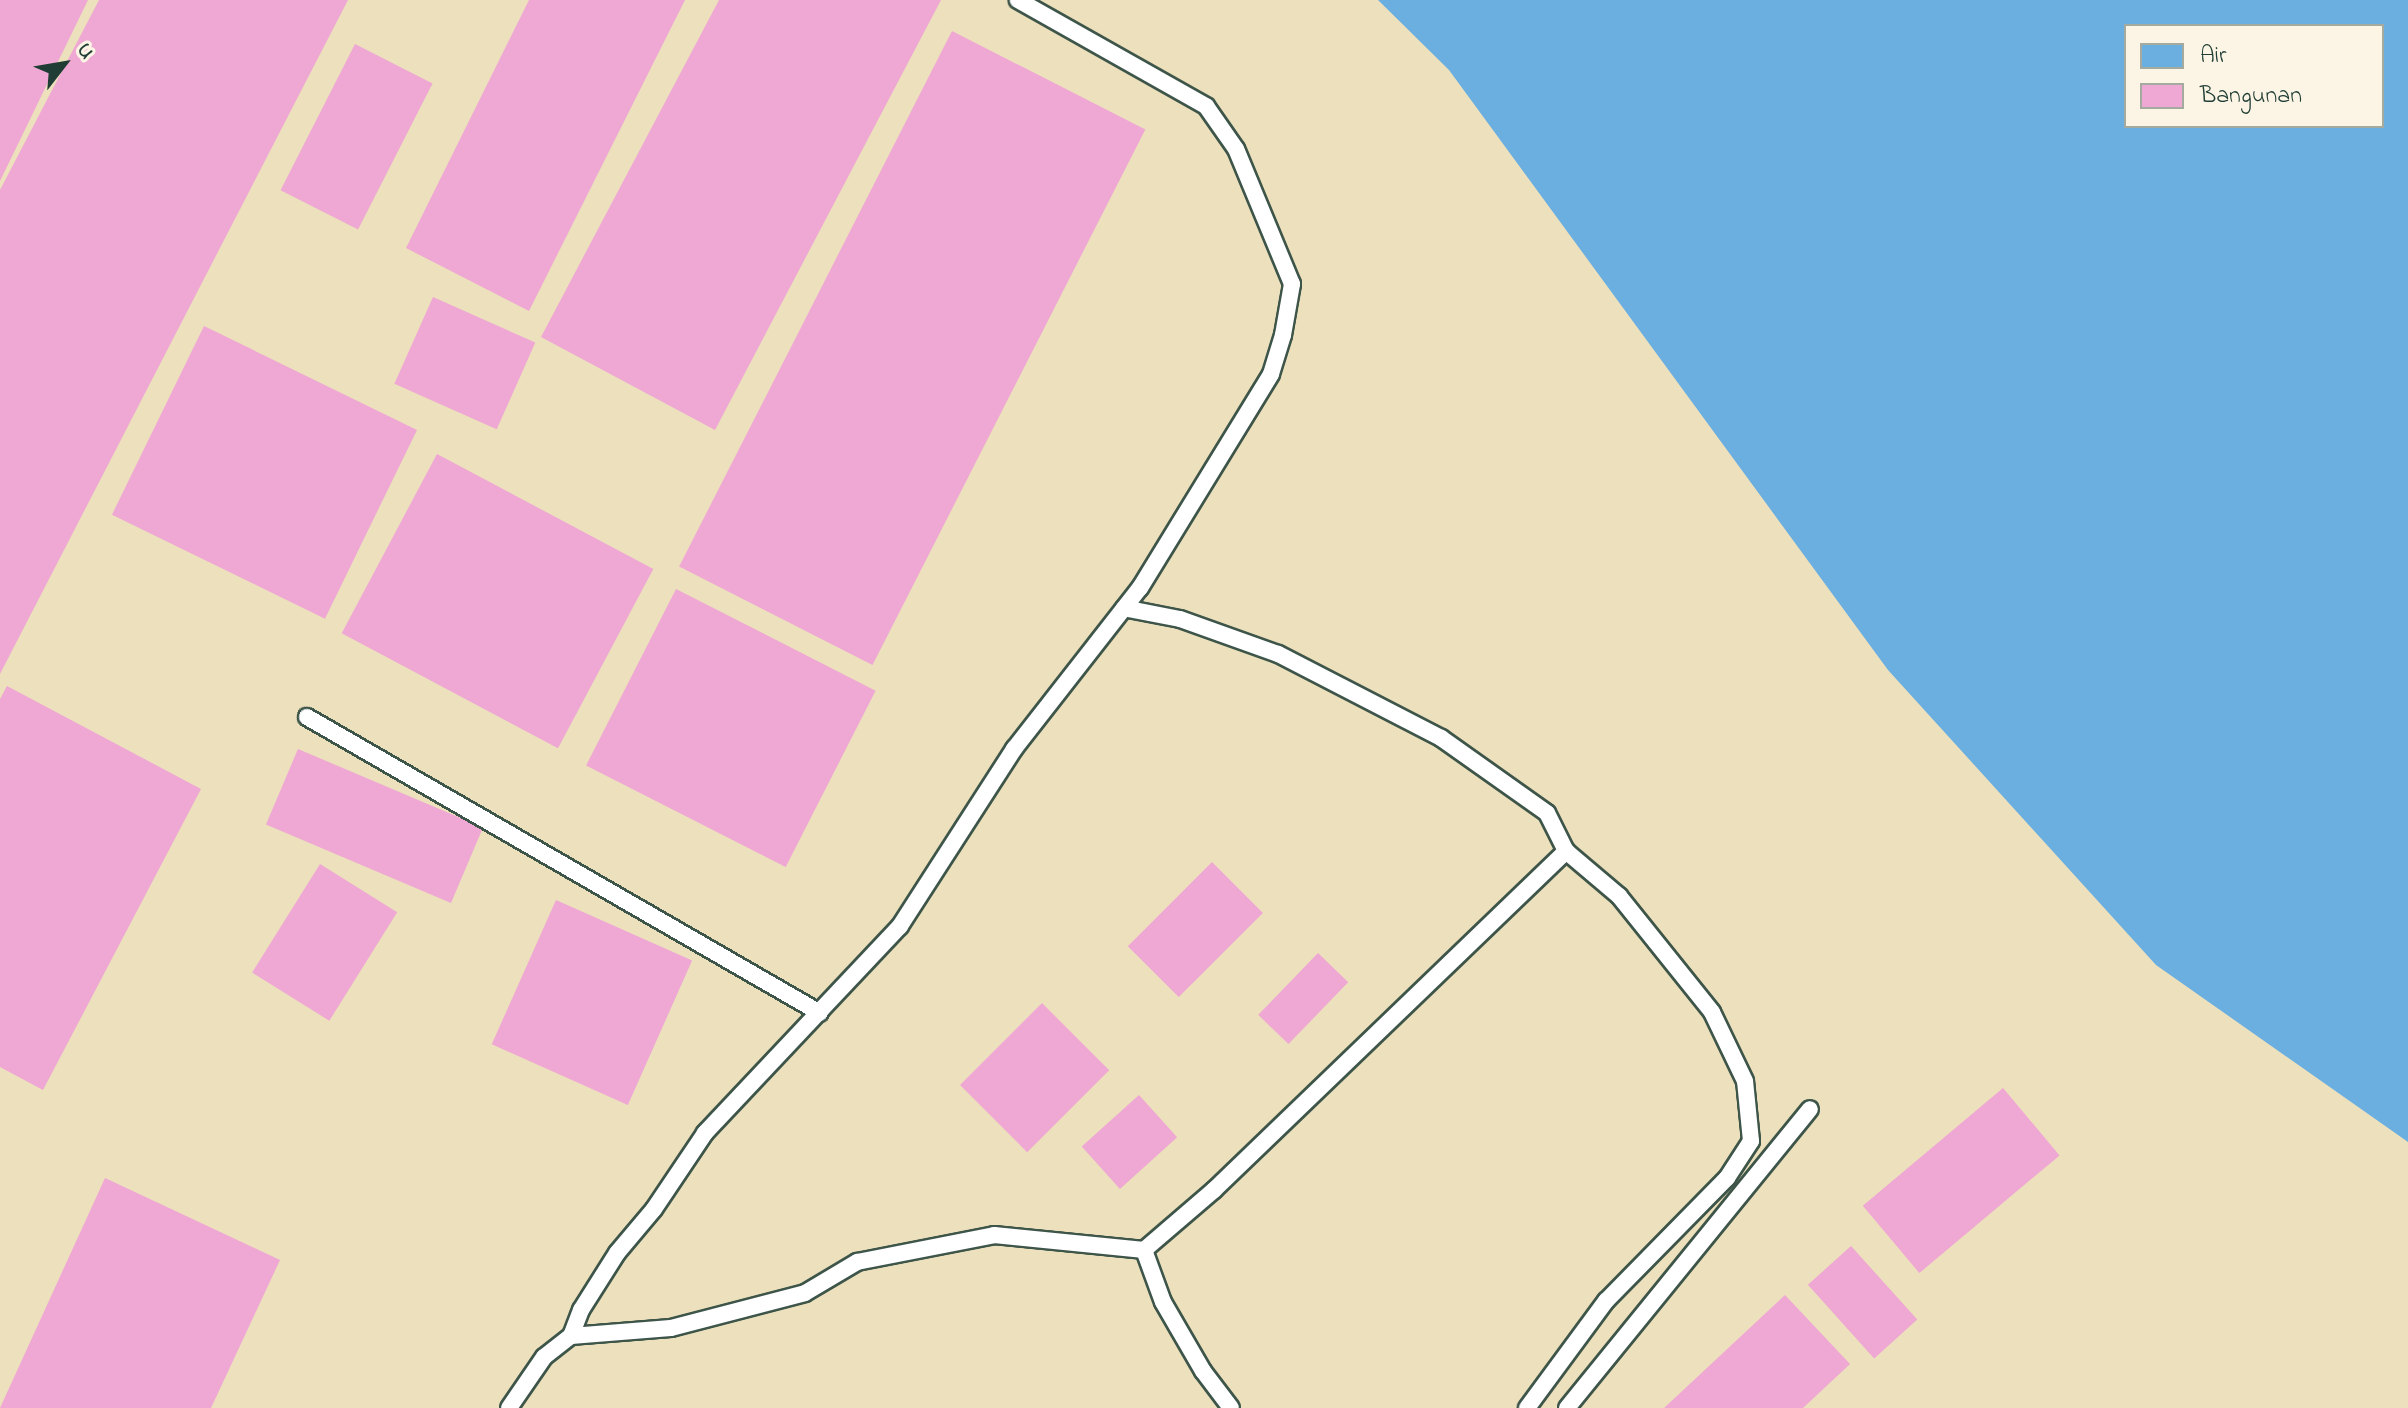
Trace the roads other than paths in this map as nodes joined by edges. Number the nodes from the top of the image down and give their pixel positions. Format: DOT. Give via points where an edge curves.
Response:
graph roads {
  1 [pos="1018,0"];
  2 [pos="1124,608"];
  3 [pos="307,717"];
  4 [pos="1566,851"];
  5 [pos="820,1013"];
  6 [pos="1810,1109"];
  7 [pos="1144,1250"];
  8 [pos="571,1336"];
  9 [pos="509,1408"];
  10 [pos="1231,1408"];
  11 [pos="1527,1408"];
  12 [pos="1567,1408"];
  1 -- 2 [label="lane" via="1206,106 1236,149 1292,284 1271,374"];
  2 -- 4 [label="lane" via="1180,619 1278,654 1441,738 1547,813"];
  2 -- 5 [label="lane" via="1014,749 900,926"];
  3 -- 5 [label="lane"];
  4 -- 7 [label="lane" via="1214,1190"];
  4 -- 11 [label="lane" via="1619,896 1712,1012 1745,1081 1751,1141 1727,1178 1606,1301"];
  5 -- 8 [label="lane" via="705,1133 617,1253"];
  6 -- 12 [label="lane"];
  7 -- 8 [label="lane" via="994,1235 857,1262 805,1293 671,1328"];
  7 -- 10 [label="lane" via="1163,1302"];
  8 -- 9 [label="lane" via="544,1357"];
}
